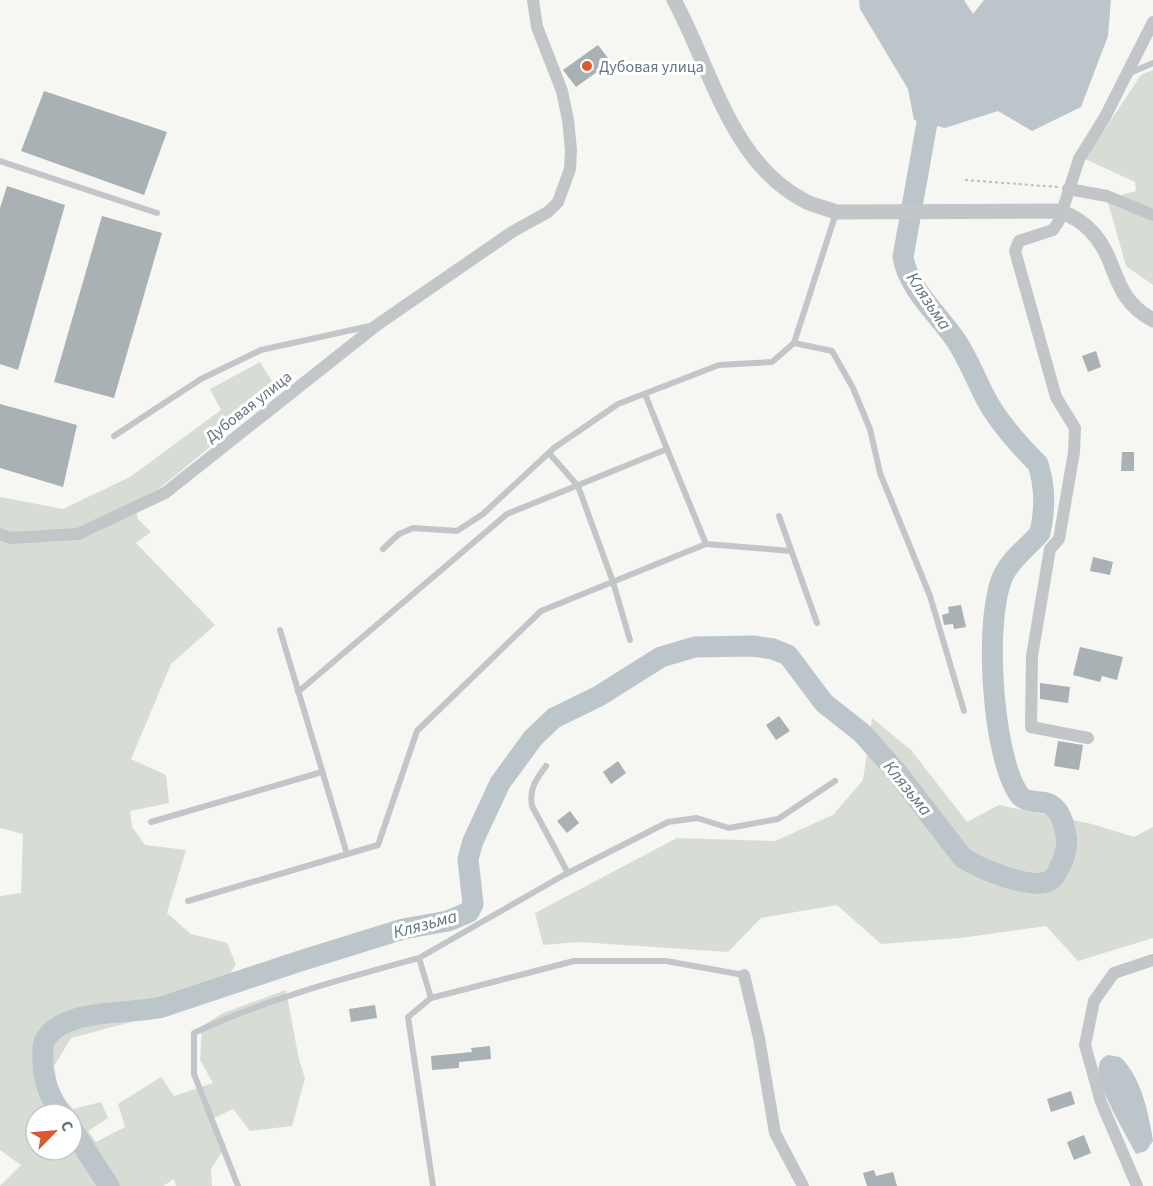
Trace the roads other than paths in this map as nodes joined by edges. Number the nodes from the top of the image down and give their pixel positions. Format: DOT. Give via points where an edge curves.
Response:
graph roads {
  1 [pos="533,0"];
  2 [pos="674,0"];
  3 [pos="1153,22"];
  4 [pos="1153,63"];
  5 [pos="1124,75"];
  6 [pos="0,160"];
  7 [pos="1068,189"];
  8 [pos="1060,211"];
  9 [pos="836,212"];
  10 [pos="157,213"];
  11 [pos="1153,214"];
  12 [pos="1153,320"];
  13 [pos="377,325"];
  14 [pos="794,343"];
  15 [pos="645,394"];
  16 [pos="114,436"];
  17 [pos="667,449"];
  18 [pos="549,453"];
  19 [pos="578,486"];
  20 [pos="779,516"];
  21 [pos="0,534"];
  22 [pos="706,544"];
  23 [pos="382,549"];
  24 [pos="791,551"];
  25 [pos="613,582"];
  26 [pos="817,623"];
  27 [pos="280,630"];
  28 [pos="630,640"];
  29 [pos="298,692"];
  30 [pos="964,711"];
  31 [pos="1088,738"];
  32 [pos="546,765"];
  33 [pos="322,772"];
  34 [pos="835,781"];
  35 [pos="151,822"];
  36 [pos="347,854"];
  37 [pos="568,873"];
  38 [pos="188,901"];
  39 [pos="419,958"];
  40 [pos="1153,960"];
  41 [pos="744,975"];
  42 [pos="431,998"];
  43 [pos="238,1186"];
  44 [pos="434,1186"];
  45 [pos="803,1186"];
  46 [pos="1137,1186"];
  1 -- 13 [label="street, Дубовая улица" via="537,27 562,91 568,120 571,150 564,190 548,212 512,232"];
  2 -- 9 [label="street" via="734,128 758,162 805,201"];
  3 -- 5 [label="street"];
  4 -- 5 [label="lane"];
  5 -- 7 [label="street" via="1105,117 1078,159"];
  6 -- 10 [label="lane"];
  7 -- 8 [label="street"];
  7 -- 11 [label="street" via="1107,196"];
  8 -- 9 [label="street"];
  8 -- 12 [label="street" via="1080,220 1093,232 1122,292 1137,311"];
  8 -- 31 [label="street" via="1053,230 1019,241 1015,251 1056,397 1075,428 1059,539 1050,549 1032,656 1031,728"];
  9 -- 14 [label="lane"];
  13 -- 16 [label="lane" via="261,351 201,379"];
  13 -- 21 [label="street, Дубовая улица" via="165,493 78,534 10,538"];
  14 -- 15 [label="lane" via="772,362 719,366"];
  14 -- 30 [label="lane" via="832,351 853,388 870,429 880,473 930,596"];
  15 -- 17 [label="lane"];
  15 -- 18 [label="lane" via="618,404"];
  17 -- 19 [label="lane"];
  17 -- 22 [label="lane"];
  18 -- 19 [label="lane"];
  18 -- 23 [label="lane" via="483,514 457,531 413,528"];
  19 -- 25 [label="lane"];
  19 -- 29 [label="lane" via="507,514"];
  20 -- 24 [label="lane"];
  22 -- 24 [label="lane"];
  22 -- 25 [label="lane"];
  24 -- 26 [label="lane"];
  25 -- 28 [label="lane"];
  25 -- 36 [label="lane" via="541,611 417,731 378,845"];
  27 -- 29 [label="lane"];
  29 -- 33 [label="lane"];
  32 -- 37 [label="lane" via="534,782 532,806"];
  33 -- 35 [label="lane"];
  33 -- 36 [label="lane"];
  34 -- 37 [label="lane" via="778,819 729,828 697,818 668,822"];
  36 -- 38 [label="lane"];
  37 -- 39 [label="lane"];
  39 -- 42 [label="lane"];
  39 -- 43 [label="lane" via="297,992 240,1011 194,1033 194,1074"];
  40 -- 46 [label="street" via="1114,973 1094,1001 1085,1045 1101,1102"];
  41 -- 42 [label="lane" via="666,961 574,961"];
  41 -- 45 [label="street" via="775,1132"];
  42 -- 44 [label="lane" via="408,1017"];
}
